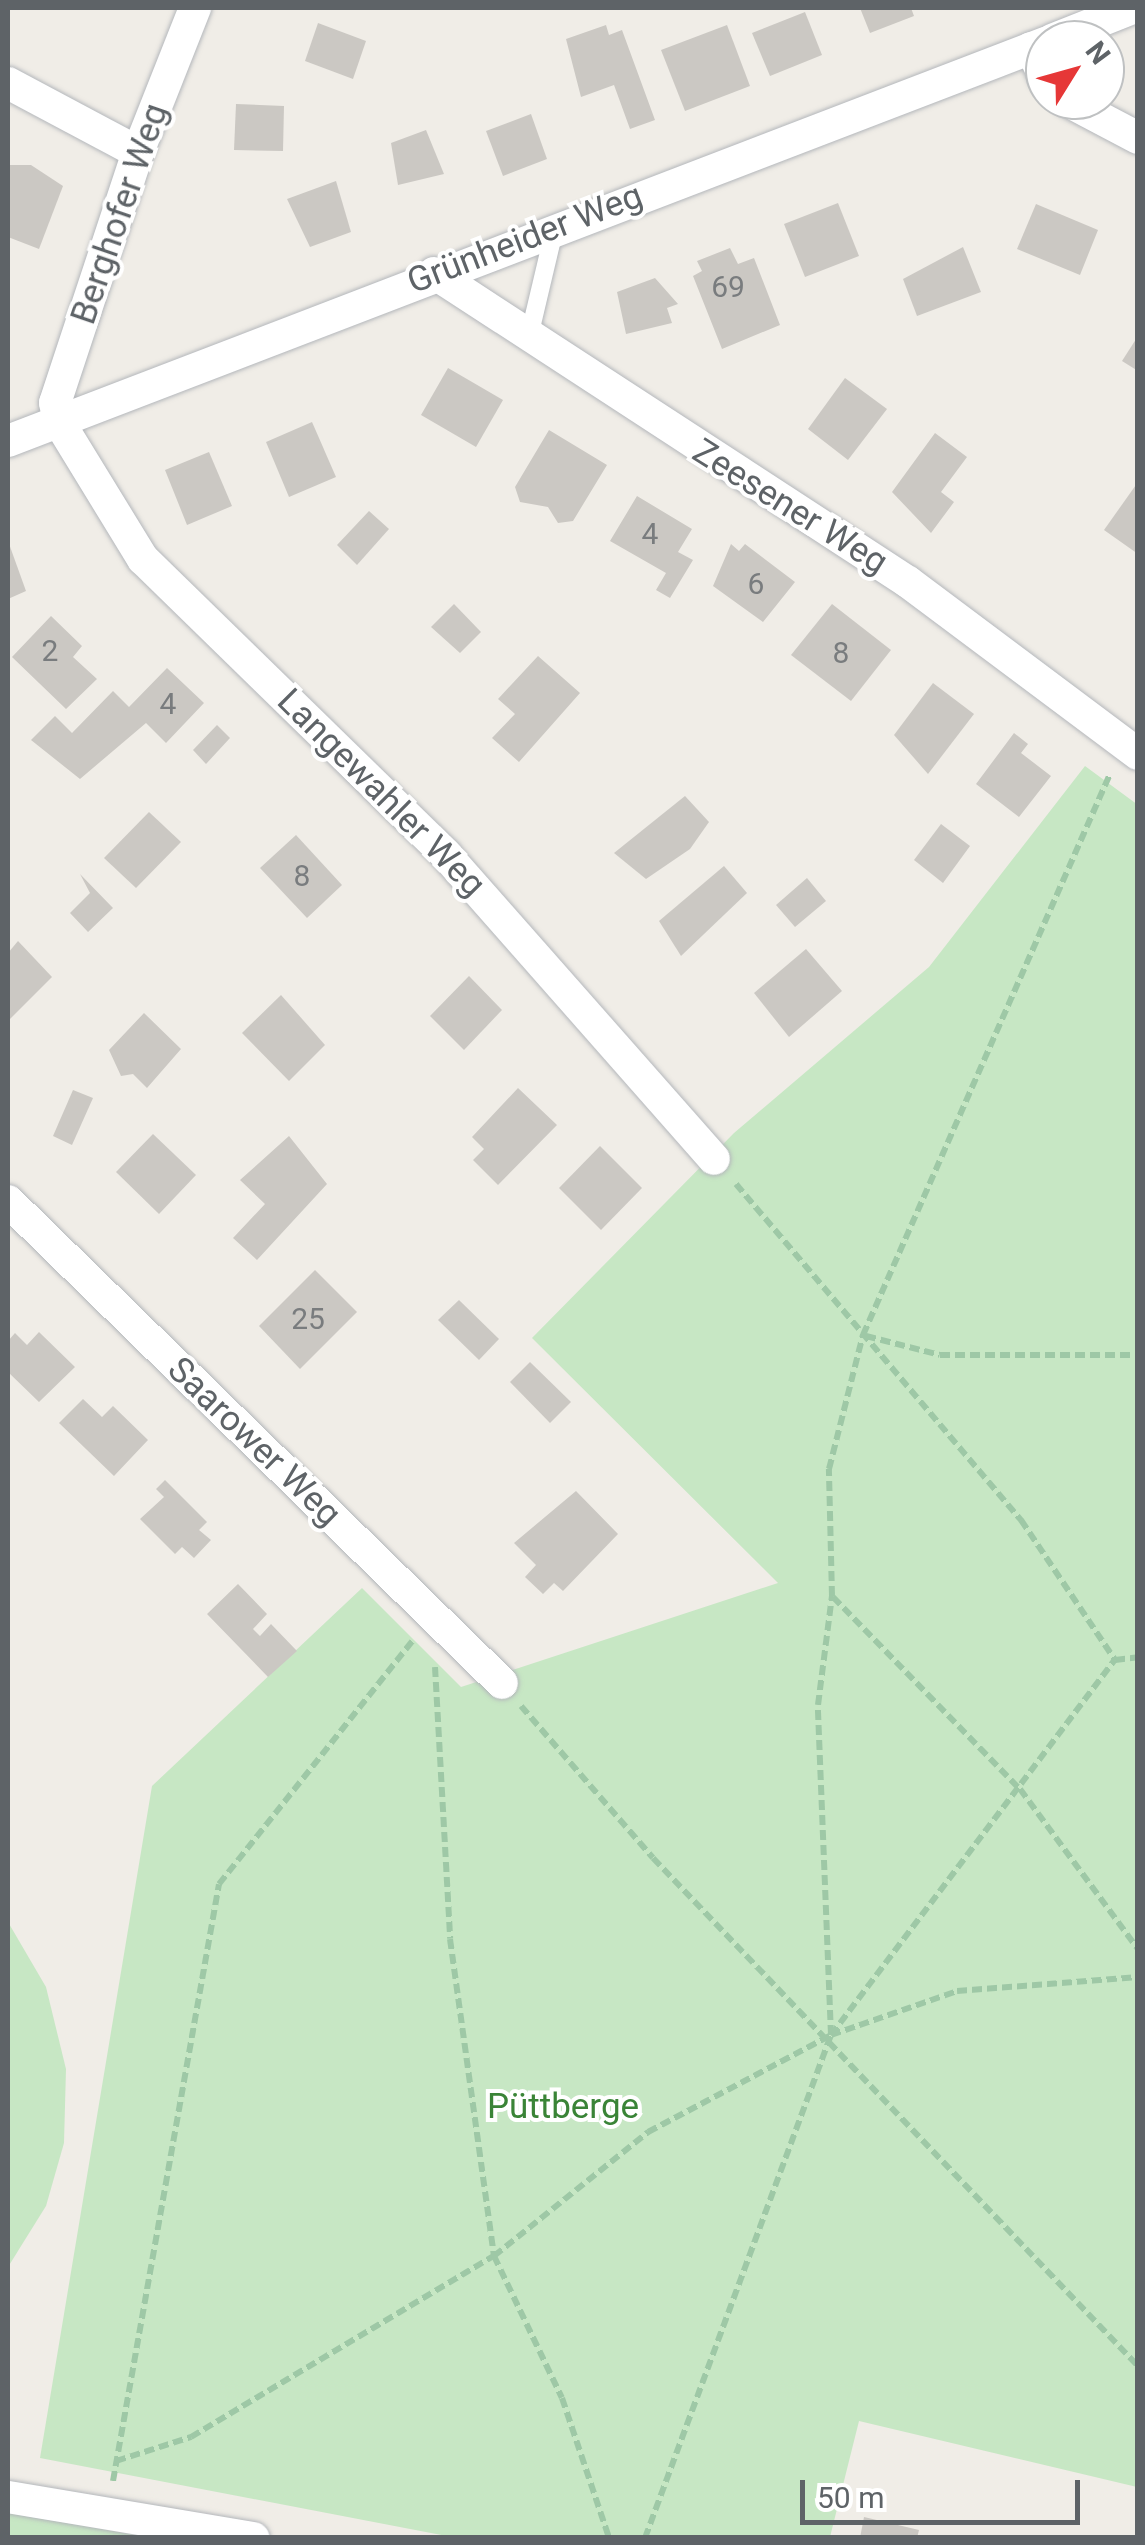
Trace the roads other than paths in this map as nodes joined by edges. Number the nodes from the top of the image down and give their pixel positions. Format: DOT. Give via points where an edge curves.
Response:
graph roads {
  1 [pos="196,8"];
  2 [pos="1133,8"];
  3 [pos="1108,20"];
  4 [pos="1025,58"];
  5 [pos="8,82"];
  6 [pos="1104,120"];
  7 [pos="1138,138"];
  8 [pos="138,152"];
  9 [pos="556,227"];
  10 [pos="434,273"];
  11 [pos="528,342"];
  12 [pos="59,422"];
  13 [pos="8,441"];
  14 [pos="1131,749"];
  15 [pos="714,1159"];
  16 [pos="8,1201"];
  17 [pos="502,1684"];
  18 [pos="8,2497"];
  19 [pos="254,2538"];
  1 -- 8 [label="street, Berghofer Weg"];
  2 -- 3 [label="street, Grünheider Weg"];
  4 -- 9 [label="street, Grünheider Weg"];
  5 -- 8 [label="street"];
  6 -- 7 [label="street"];
  8 -- 12 [label="street, Berghofer Weg" via="55,403"];
  9 -- 10 [label="street, Grünheider Weg"];
  9 -- 11 [label="lane"];
  10 -- 11 [label="street, Zeesener Weg"];
  10 -- 12 [label="street, Grünheider Weg"];
  11 -- 14 [label="street, Zeesener Weg" via="908,582"];
  12 -- 13 [label="street, Grünheider Weg"];
  12 -- 15 [label="street, Langewahler Weg" via="143,560 446,855"];
  16 -- 17 [label="street, Saarower Weg"];
  18 -- 19 [label="street"];
}
